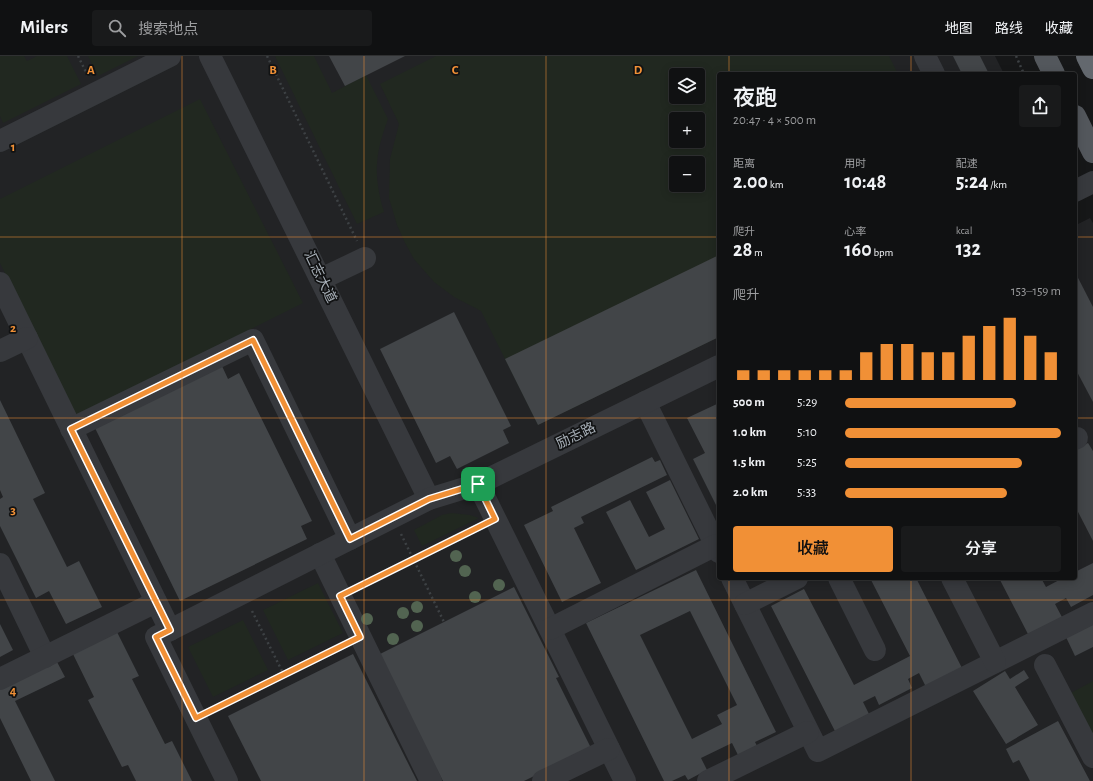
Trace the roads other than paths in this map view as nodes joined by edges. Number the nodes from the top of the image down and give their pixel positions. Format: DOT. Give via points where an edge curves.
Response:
graph roads {
  1 [pos="170,56"];
  2 [pos="210,56"];
  3 [pos="925,56"];
  4 [pos="1045,56"];
  5 [pos="1087,56"];
  6 [pos="1093,68"];
  7 [pos="933,72"];
  8 [pos="1053,72"];
  9 [pos="1077,120"];
  10 [pos="0,141"];
  11 [pos="1093,152"];
  12 [pos="1093,182"];
  13 [pos="1077,190"];
  14 [pos="365,258"];
  15 [pos="321,279"];
  16 [pos="0,283"];
  17 [pos="27,338"];
  18 [pos="0,351"];
  19 [pos="717,367"];
  20 [pos="645,402"];
  21 [pos="71,429"];
  22 [pos="478,484"];
  23 [pos="429,499"];
  24 [pos="350,539"];
  25 [pos="717,549"];
  26 [pos="320,554"];
  27 [pos="0,564"];
  28 [pos="733,580"];
  29 [pos="793,580"];
  30 [pos="840,580"];
  31 [pos="953,580"];
  32 [pos="156,602"];
  33 [pos="745,604"];
  34 [pos="1093,613"];
  35 [pos="550,629"];
  36 [pos="170,630"];
  37 [pos="875,650"];
  38 [pos="45,657"];
  39 [pos="995,662"];
  40 [pos="1045,665"];
  41 [pos="0,679"];
  42 [pos="808,732"];
  43 [pos="609,749"];
  44 [pos="1093,757"];
  45 [pos="227,781"];
  46 [pos="431,781"];
  47 [pos="543,781"];
  48 [pos="625,781"];
  49 [pos="708,781"];
  1 -- 10 [label="street"];
  2 -- 15 [label="street, 汇志大道"];
  3 -- 7 [label="street"];
  4 -- 8 [label="main road"];
  5 -- 6 [label="highway"];
  9 -- 11 [label="main road"];
  12 -- 13 [label="street"];
  14 -- 15 [label="street"];
  15 -- 23 [label="street, 汇志大道"];
  16 -- 17 [label="street"];
  17 -- 18 [label="street"];
  17 -- 21 [label="street"];
  19 -- 20 [label="street, 励志路"];
  20 -- 22 [label="street, 励志路"];
  20 -- 25 [label="street"];
  21 -- 24 [label="street" via="253,340"];
  21 -- 32 [label="street"];
  22 -- 23 [label="street, 励志路"];
  22 -- 35 [label="street"];
  23 -- 24 [label="street, 励志路"];
  24 -- 26 [label="street, 励志路"];
  25 -- 35 [label="street"];
  26 -- 36 [label="street, 励志路"];
  26 -- 46 [label="street"];
  27 -- 38 [label="street"];
  28 -- 33 [label="street"];
  29 -- 33 [label="street"];
  30 -- 37 [label="street"];
  31 -- 39 [label="street"];
  32 -- 36 [label="street"];
  32 -- 38 [label="street"];
  33 -- 42 [label="street"];
  34 -- 39 [label="street"];
  35 -- 43 [label="street"];
  36 -- 45 [label="street, 励志路" via="156,637"];
  38 -- 41 [label="street"];
  39 -- 42 [label="street" via="818,751"];
  40 -- 44 [label="street"];
  42 -- 49 [label="street"];
  43 -- 47 [label="street"];
  43 -- 48 [label="street"];
}
